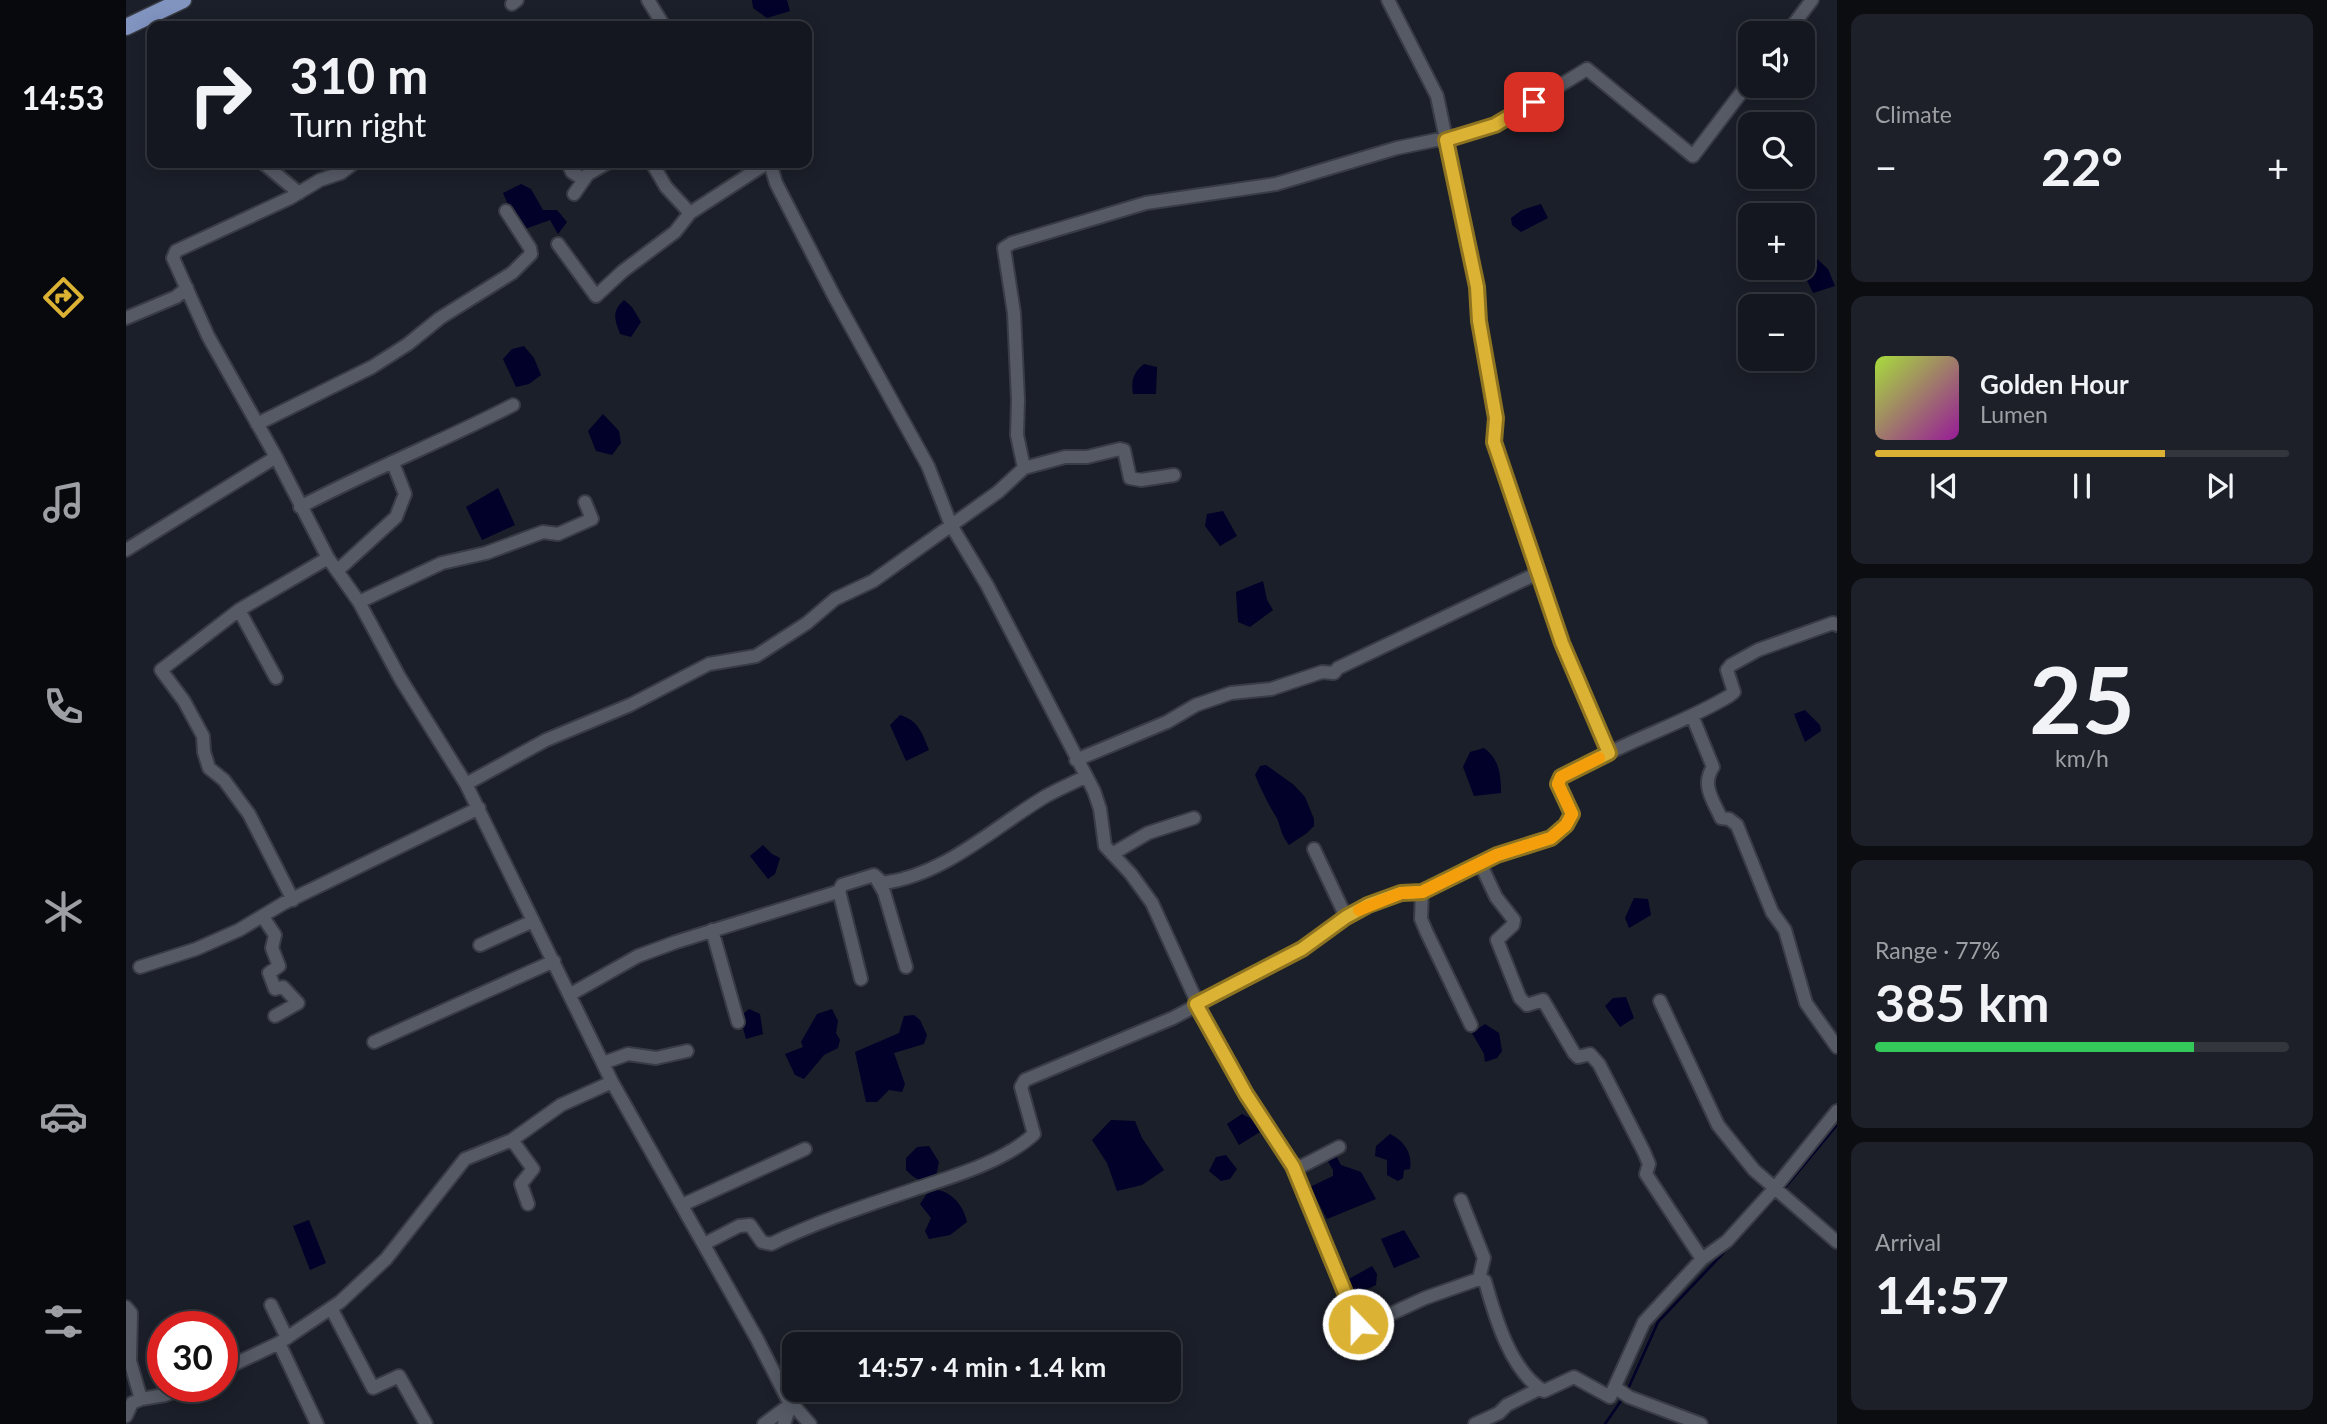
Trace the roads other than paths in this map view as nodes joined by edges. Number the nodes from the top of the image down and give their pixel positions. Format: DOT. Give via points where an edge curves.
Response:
graph roads {
  1 [pos="183,0"];
  2 [pos="648,0"];
  3 [pos="1388,0"];
  4 [pos="1812,0"];
  5 [pos="661,21"];
  6 [pos="1796,21"];
  7 [pos="126,27"];
  8 [pos="1738,98"];
  9 [pos="1446,140"];
  10 [pos="269,168"];
  11 [pos="348,168"];
  12 [pos="570,168"];
  13 [pos="598,168"];
  14 [pos="655,168"];
  15 [pos="760,168"];
  16 [pos="770,168"];
  17 [pos="584,180"];
  18 [pos="299,193"];
  19 [pos="574,194"];
  20 [pos="506,211"];
  21 [pos="690,213"];
  22 [pos="558,244"];
  23 [pos="187,288"];
  24 [pos="126,317"];
  25 [pos="513,405"];
  26 [pos="257,424"];
  27 [pos="276,457"];
  28 [pos="393,463"];
  29 [pos="1024,468"];
  30 [pos="1174,475"];
  31 [pos="585,502"];
  32 [pos="300,507"];
  33 [pos="951,525"];
  34 [pos="126,550"];
  35 [pos="328,558"];
  36 [pos="337,571"];
  37 [pos="1538,573"];
  38 [pos="359,603"];
  39 [pos="239,610"];
  40 [pos="1837,625"];
  41 [pos="276,678"];
  42 [pos="1693,718"];
  43 [pos="1609,753"];
  44 [pos="1076,760"];
  45 [pos="1085,777"];
  46 [pos="466,784"];
  47 [pos="479,808"];
  48 [pos="1194,818"];
  49 [pos="1314,849"];
  50 [pos="1112,854"];
  51 [pos="1481,865"];
  52 [pos="874,875"];
  53 [pos="839,891"];
  54 [pos="1422,892"];
  55 [pos="293,900"];
  56 [pos="263,917"];
  57 [pos="1346,917"];
  58 [pos="533,921"];
  59 [pos="712,930"];
  60 [pos="480,945"];
  61 [pos="554,961"];
  62 [pos="140,967"];
  63 [pos="906,967"];
  64 [pos="861,979"];
  65 [pos="570,994"];
  66 [pos="1660,1001"];
  67 [pos="1196,1004"];
  68 [pos="275,1016"];
  69 [pos="738,1022"];
  70 [pos="1471,1025"];
  71 [pos="374,1042"];
  72 [pos="1837,1047"];
  73 [pos="687,1051"];
  74 [pos="603,1063"];
  75 [pos="612,1082"];
  76 [pos="1837,1111"];
  77 [pos="512,1140"];
  78 [pos="1339,1147"];
  79 [pos="804,1149"];
  80 [pos="1293,1166"];
  81 [pos="1777,1192"];
  82 [pos="1461,1200"];
  83 [pos="528,1204"];
  84 [pos="682,1205"];
  85 [pos="1837,1242"];
  86 [pos="704,1244"];
  87 [pos="1702,1259"];
  88 [pos="1479,1279"];
  89 [pos="271,1305"];
  90 [pos="126,1307"];
  91 [pos="331,1308"];
  92 [pos="283,1340"];
  93 [pos="128,1362"];
  94 [pos="238,1362"];
  95 [pos="1616,1388"];
  96 [pos="1539,1389"];
  97 [pos="147,1398"];
  98 [pos="141,1399"];
  99 [pos="792,1403"];
  100 [pos="126,1416"];
  101 [pos="317,1424"];
  102 [pos="426,1424"];
  103 [pos="764,1424"];
  104 [pos="784,1424"];
  105 [pos="810,1424"];
  106 [pos="1475,1424"];
  107 [pos="1701,1424"];
  1 -- 7 [label="main road"];
  2 -- 5 [label="street"];
  3 -- 9 [label="street" via="1437,96"];
  4 -- 6 [label="street"];
  8 -- 9 [label="street" via="1693,156 1587,69 1495,125"];
  9 -- 29 [label="street" via="1397,149 1276,184 1146,203 1004,248 1014,313 1016,413"];
  9 -- 37 [label="street" via="1477,287 1496,418 1494,442"];
  10 -- 18 [label="street"];
  11 -- 18 [label="street"];
  12 -- 17 [label="street"];
  13 -- 17 [label="street"];
  14 -- 21 [label="street"];
  15 -- 21 [label="street"];
  16 -- 33 [label="street" via="928,466"];
  17 -- 19 [label="street"];
  18 -- 23 [label="street" via="176,251 173,258"];
  20 -- 26 [label="street" via="530,248 530,254 512,273 372,367"];
  21 -- 22 [label="street" via="675,232 596,296"];
  23 -- 24 [label="street"];
  23 -- 26 [label="street"];
  25 -- 28 [label="street"];
  26 -- 27 [label="street"];
  27 -- 32 [label="street"];
  27 -- 34 [label="street"];
  28 -- 32 [label="street"];
  28 -- 36 [label="street" via="405,494 396,517"];
  29 -- 30 [label="street" via="1120,449 1130,478"];
  29 -- 33 [label="street"];
  31 -- 38 [label="street" via="592,519 558,534 543,532 442,563"];
  32 -- 35 [label="street"];
  33 -- 44 [label="street" via="987,585"];
  33 -- 46 [label="street" via="756,656 709,664 630,705 547,740"];
  35 -- 36 [label="street"];
  35 -- 39 [label="street"];
  36 -- 38 [label="street"];
  37 -- 43 [label="street" via="1576,680"];
  37 -- 44 [label="street" via="1334,673 1322,672 1271,689 1231,693"];
  38 -- 46 [label="street"];
  39 -- 41 [label="street"];
  39 -- 55 [label="street" via="161,670 203,736 209,768 249,814"];
  40 -- 42 [label="street" via="1799,634 1731,665 1727,670 1734,692"];
  42 -- 43 [label="street"];
  42 -- 72 [label="street" via="1713,767 1706,785 1721,818 1737,825 1772,912 1785,930 1806,1003"];
  43 -- 51 [label="street" via="1561,777 1558,784 1572,814 1566,825 1551,838 1497,855"];
  44 -- 45 [label="street"];
  45 -- 50 [label="street" via="1100,809 1105,846"];
  45 -- 52 [label="street" via="930,868 883,883"];
  46 -- 47 [label="street"];
  47 -- 55 [label="street"];
  47 -- 58 [label="street"];
  48 -- 50 [label="street" via="1148,833"];
  49 -- 57 [label="street"];
  50 -- 67 [label="street" via="1152,903"];
  51 -- 54 [label="street"];
  51 -- 87 [label="street" via="1496,897 1514,920 1497,940 1520,998 1527,1004 1543,1000 1574,1053 1590,1054 1599,1064 1644,1152 1650,1182"];
  52 -- 53 [label="street" via="842,885"];
  52 -- 63 [label="street" via="884,892"];
  53 -- 59 [label="street"];
  53 -- 64 [label="street"];
  54 -- 57 [label="street" via="1401,893"];
  54 -- 70 [label="street" via="1421,919"];
  55 -- 56 [label="street"];
  56 -- 62 [label="street" via="195,949"];
  56 -- 68 [label="street" via="275,935 272,948 279,966 269,973 275,989 283,986 298,1003"];
  57 -- 67 [label="street" via="1302,949"];
  58 -- 60 [label="street"];
  58 -- 61 [label="street"];
  59 -- 65 [label="street" via="638,956"];
  59 -- 69 [label="street"];
  61 -- 65 [label="street"];
  61 -- 71 [label="street"];
  65 -- 74 [label="street"];
  66 -- 81 [label="street" via="1718,1125"];
  67 -- 80 [label="street"];
  67 -- 86 [label="street" via="1025,1080 1021,1087 1034,1133 1024,1143 965,1172 771,1244 762,1242 750,1225"];
  73 -- 74 [label="street" via="656,1058 628,1054"];
  74 -- 75 [label="street"];
  75 -- 77 [label="street" via="562,1105"];
  75 -- 84 [label="street"];
  76 -- 81 [label="street"];
  77 -- 83 [label="street" via="533,1169 522,1184"];
  77 -- 91 [label="street" via="465,1159 386,1259"];
  78 -- 80 [label="street"];
  79 -- 84 [label="street"];
  80 -- 88 [label="street" via="1358,1324 1370,1324"];
  81 -- 85 [label="street"];
  81 -- 87 [label="street"];
  82 -- 88 [label="street" via="1484,1258"];
  84 -- 86 [label="street"];
  86 -- 99 [label="street"];
  87 -- 95 [label="street" via="1644,1322"];
  88 -- 96 [label="street" via="1485,1281 1517,1366"];
  89 -- 92 [label="street"];
  90 -- 93 [label="street" via="131,1313"];
  91 -- 92 [label="street"];
  91 -- 102 [label="street" via="373,1388 399,1376"];
  92 -- 94 [label="street"];
  92 -- 101 [label="street"];
  93 -- 98 [label="street"];
  95 -- 96 [label="street" via="1610,1397 1574,1377 1544,1391"];
  95 -- 107 [label="street"];
  96 -- 106 [label="street"];
  97 -- 98 [label="street"];
  98 -- 100 [label="street"];
  99 -- 103 [label="street"];
  99 -- 104 [label="street"];
  99 -- 105 [label="street"];
}
